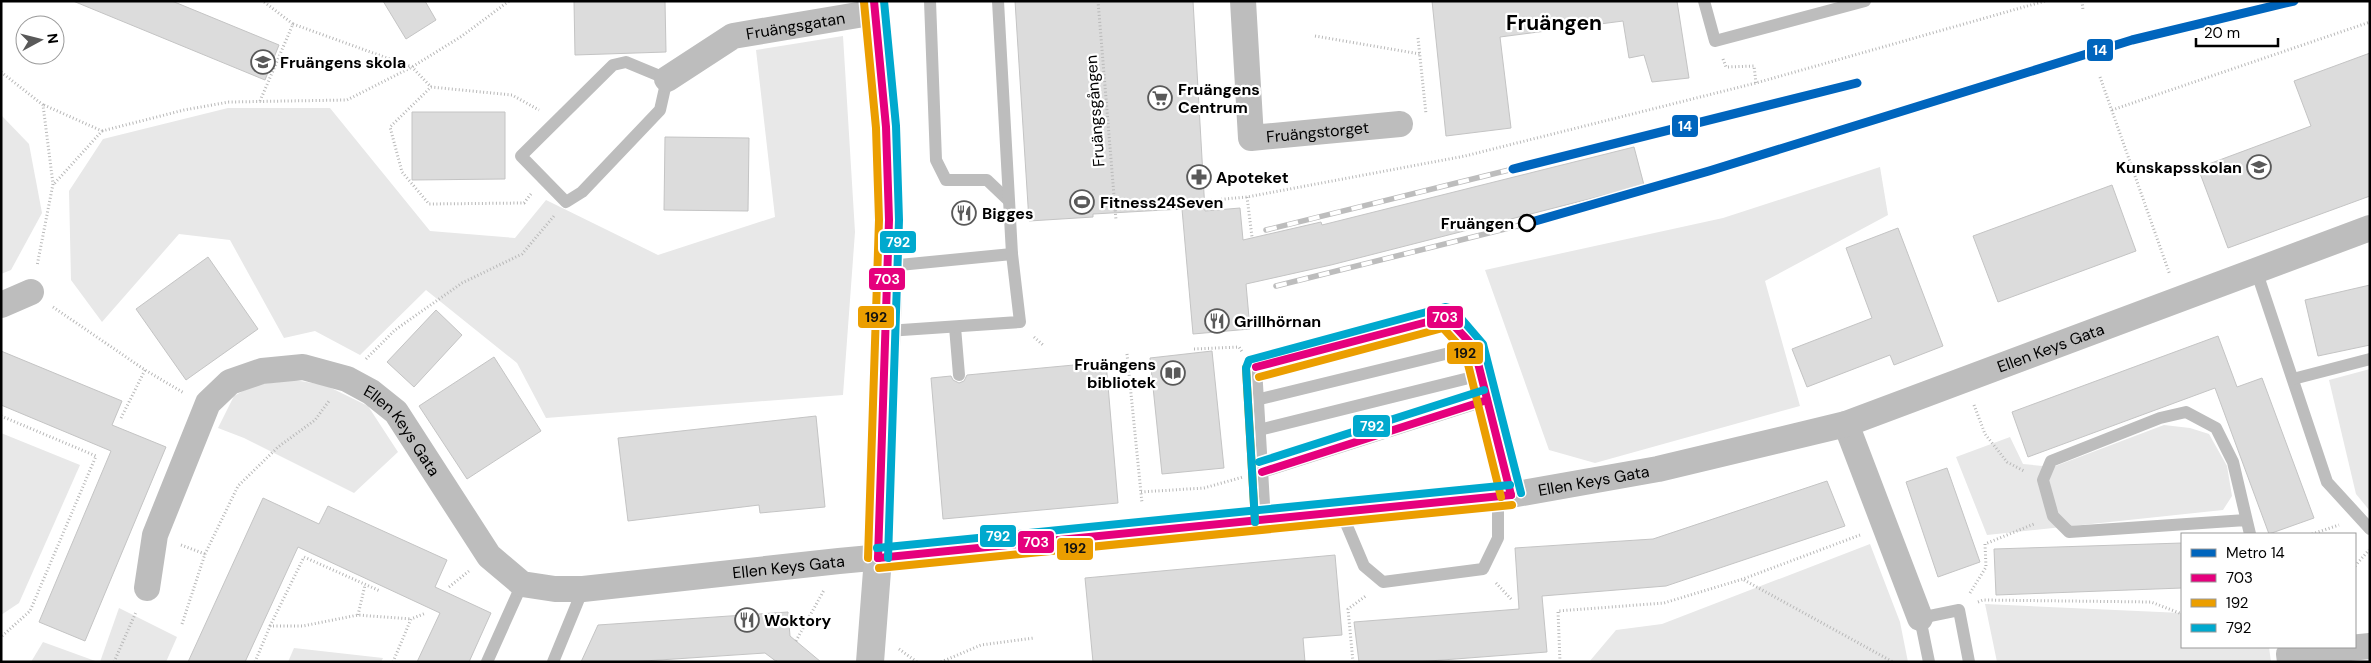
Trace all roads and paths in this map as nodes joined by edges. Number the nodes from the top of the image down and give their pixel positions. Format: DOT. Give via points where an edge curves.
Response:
graph roads {
  1 [pos="263,1"];
  2 [pos="509,1"];
  3 [pos="930,1"];
  4 [pos="998,1"];
  5 [pos="1098,1"];
  6 [pos="1244,1"];
  7 [pos="1704,1"];
  8 [pos="1865,1"];
  9 [pos="2045,1"];
  10 [pos="2082,1"];
  11 [pos="875,6"];
  12 [pos="2083,10"];
  13 [pos="2370,22"];
  14 [pos="292,24"];
  15 [pos="1315,36"];
  16 [pos="1418,38"];
  17 [pos="1715,41"];
  18 [pos="1420,54"];
  19 [pos="412,66"];
  20 [pos="1,72"];
  21 [pos="2100,78"];
  22 [pos="667,79"];
  23 [pos="1756,83"];
  24 [pos="431,87"];
  25 [pos="260,101"];
  26 [pos="43,105"];
  27 [pos="2112,110"];
  28 [pos="557,120"];
  29 [pos="1400,124"];
  30 [pos="102,131"];
  31 [pos="544,180"];
  32 [pos="53,184"];
  33 [pos="1247,197"];
  34 [pos="1008,200"];
  35 [pos="566,202"];
  36 [pos="1176,209"];
  37 [pos="1116,220"];
  38 [pos="2370,228"];
  39 [pos="1252,237"];
  40 [pos="1012,254"];
  41 [pos="889,266"];
  42 [pos="2256,270"];
  43 [pos="31,292"];
  44 [pos="2178,298"];
  45 [pos="1,305"];
  46 [pos="955,326"];
  47 [pos="887,331"];
  48 [pos="1194,348"];
  49 [pos="1474,348"];
  50 [pos="1127,354"];
  51 [pos="2370,359"];
  52 [pos="1256,367"];
  53 [pos="145,370"];
  54 [pos="960,375"];
  55 [pos="1481,376"];
  56 [pos="347,379"];
  57 [pos="2293,379"];
  58 [pos="1256,400"];
  59 [pos="1486,400"];
  60 [pos="208,403"];
  61 [pos="1,416"];
  62 [pos="121,418"];
  63 [pos="1846,424"];
  64 [pos="1259,430"];
  65 [pos="1985,434"];
  66 [pos="2007,462"];
  67 [pos="1262,472"];
  68 [pos="1141,492"];
  69 [pos="1505,496"];
  70 [pos="1142,504"];
  71 [pos="1342,514"];
  72 [pos="2053,516"];
  73 [pos="2359,518"];
  74 [pos="2246,520"];
  75 [pos="1265,521"];
  76 [pos="1884,525"];
  77 [pos="2370,530"];
  78 [pos="2250,533"];
  79 [pos="2315,533"];
  80 [pos="2370,549"];
  81 [pos="878,558"];
  82 [pos="840,561"];
  83 [pos="2356,565"];
  84 [pos="1743,580"];
  85 [pos="1383,582"];
  86 [pos="522,584"];
  87 [pos="365,585"];
  88 [pos="147,588"];
  89 [pos="583,589"];
  90 [pos="380,591"];
  91 [pos="1959,610"];
  92 [pos="426,613"];
  93 [pos="2181,614"];
  94 [pos="358,615"];
  95 [pos="1920,618"];
  96 [pos="411,619"];
  97 [pos="182,624"];
  98 [pos="270,626"];
  99 [pos="1,637"];
  100 [pos="1034,638"];
  101 [pos="796,641"];
  102 [pos="2370,646"];
  103 [pos="2356,647"];
  104 [pos="2350,648"];
  105 [pos="2288,654"];
  106 [pos="114,662"];
  107 [pos="255,662"];
  108 [pos="393,662"];
  109 [pos="487,662"];
  110 [pos="553,662"];
  111 [pos="870,662"];
  112 [pos="941,662"];
  113 [pos="1353,662"];
  114 [pos="1560,662"];
  115 [pos="1893,662"];
  116 [pos="1929,662"];
  117 [pos="1969,662"];
  1 -- 14 [label="path"];
  2 -- 19 [label="path" via="462,36"];
  3 -- 34 [label="lane" via="936,160 946,180 987,180"];
  4 -- 34 [label="lane"];
  5 -- 37 [label="path, Fruängsgången"];
  6 -- 29 [label="street, Fruängstorget" via="1251,138"];
  7 -- 17 [label="lane"];
  8 -- 17 [label="lane"];
  9 -- 23 [label="path"];
  10 -- 12 [label="path"];
  11 -- 22 [label="street, Fruängsgatan" via="734,36"];
  11 -- 41 [label="street, Fruängsgatan" via="886,127"];
  13 -- 27 [label="path"];
  14 -- 19 [label="path"];
  14 -- 25 [label="path"];
  15 -- 18 [label="path"];
  16 -- 18 [label="path"];
  17 -- 23 [label="path" via="1726,67 1754,66"];
  18 -- 29 [label="path" via="1427,122"];
  19 -- 24 [label="path"];
  19 -- 25 [label="path" via="347,100"];
  20 -- 26 [label="path"];
  21 -- 27 [label="path"];
  22 -- 28 [label="lane" via="626,62 613,64"];
  22 -- 35 [label="lane" via="660,110 582,192"];
  23 -- 33 [label="path" via="1465,156"];
  24 -- 28 [label="path" via="512,95"];
  24 -- 31 [label="path" via="390,127 402,172 429,204 524,203"];
  25 -- 30 [label="path" via="229,102 184,110"];
  26 -- 30 [label="path"];
  26 -- 32 [label="path"];
  27 -- 44 [label="path"];
  28 -- 31 [label="lane" via="521,156"];
  30 -- 32 [label="path"];
  31 -- 35 [label="lane"];
  32 -- 43 [label="path"];
  33 -- 36 [label="path" via="1179,203"];
  33 -- 39 [label="path"];
  34 -- 40 [label="lane"];
  35 -- 56 [label="path" via="522,254 462,283 395,330"];
  38 -- 42 [label="street, Ellen Keys Gata"];
  40 -- 41 [label="lane"];
  40 -- 46 [label="lane" via="1020,322"];
  41 -- 47 [label="street, Fruängsgatan"];
  42 -- 44 [label="street, Ellen Keys Gata"];
  42 -- 57 [label="lane"];
  43 -- 45 [label="street"];
  43 -- 53 [label="path"];
  44 -- 63 [label="street, Ellen Keys Gata"];
  46 -- 47 [label="lane"];
  46 -- 54 [label="lane"];
  47 -- 81 [label="street, Fruängsgatan"];
  48 -- 52 [label="path" via="1239,347"];
  49 -- 52 [label="lane" via="1446,317"];
  49 -- 55 [label="lane"];
  49 -- 58 [label="lane"];
  50 -- 68 [label="path"];
  51 -- 57 [label="lane"];
  52 -- 58 [label="lane"];
  53 -- 60 [label="path" via="186,395"];
  53 -- 62 [label="path"];
  55 -- 59 [label="lane"];
  55 -- 64 [label="lane"];
  56 -- 60 [label="street, Ellen Keys Gata" via="303,367 262,371 230,382"];
  56 -- 86 [label="street, Ellen Keys Gata" via="372,392 396,412 489,556"];
  56 -- 97 [label="path" via="315,420 278,447 238,486 205,554"];
  57 -- 73 [label="lane" via="2327,482"];
  58 -- 64 [label="lane"];
  59 -- 67 [label="lane"];
  59 -- 69 [label="lane"];
  60 -- 88 [label="street, Ellen Keys Gata" via="155,536"];
  61 -- 99 [label="path" via="96,456 30,611"];
  63 -- 69 [label="street, Ellen Keys Gata" via="1658,469"];
  63 -- 76 [label="street"];
  64 -- 67 [label="lane"];
  65 -- 66 [label="path"];
  67 -- 68 [label="path" via="1204,488"];
  67 -- 75 [label="lane"];
  68 -- 70 [label="path"];
  69 -- 71 [label="street, Ellen Keys Gata"];
  69 -- 85 [label="lane" via="1498,538 1483,569"];
  71 -- 75 [label="street, Ellen Keys Gata"];
  71 -- 85 [label="lane" via="1364,566"];
  72 -- 74 [label="lane" via="2069,532"];
  72 -- 74 [label="lane" via="2043,480 2051,461 2160,418 2186,412 2216,428 2234,462"];
  72 -- 91 [label="path" via="1985,544 1986,567"];
  73 -- 77 [label="lane"];
  73 -- 79 [label="path"];
  74 -- 78 [label="lane"];
  75 -- 81 [label="street, Ellen Keys Gata"];
  76 -- 84 [label="path"];
  76 -- 95 [label="street"];
  80 -- 83 [label="path"];
  81 -- 82 [label="street, Ellen Keys Gata"];
  81 -- 111 [label="street, Fruängsgatan"];
  82 -- 89 [label="street, Ellen Keys Gata"];
  82 -- 101 [label="path"];
  84 -- 114 [label="path" via="1664,603 1558,611"];
  84 -- 115 [label="path"];
  85 -- 113 [label="path" via="1348,609"];
  86 -- 89 [label="street, Ellen Keys Gata"];
  86 -- 109 [label="lane"];
  87 -- 90 [label="path"];
  87 -- 94 [label="path"];
  87 -- 98 [label="path" via="304,557"];
  88 -- 106 [label="path"];
  89 -- 110 [label="lane"];
  91 -- 93 [label="path" via="1983,600 2151,602"];
  91 -- 95 [label="lane"];
  91 -- 117 [label="lane"];
  92 -- 96 [label="path"];
  94 -- 96 [label="path"];
  94 -- 98 [label="path" via="303,626"];
  95 -- 116 [label="lane"];
  96 -- 108 [label="path"];
  98 -- 107 [label="path"];
  100 -- 112 [label="path" via="981,645"];
  102 -- 103 [label="street"];
  104 -- 105 [label="street"];
}
